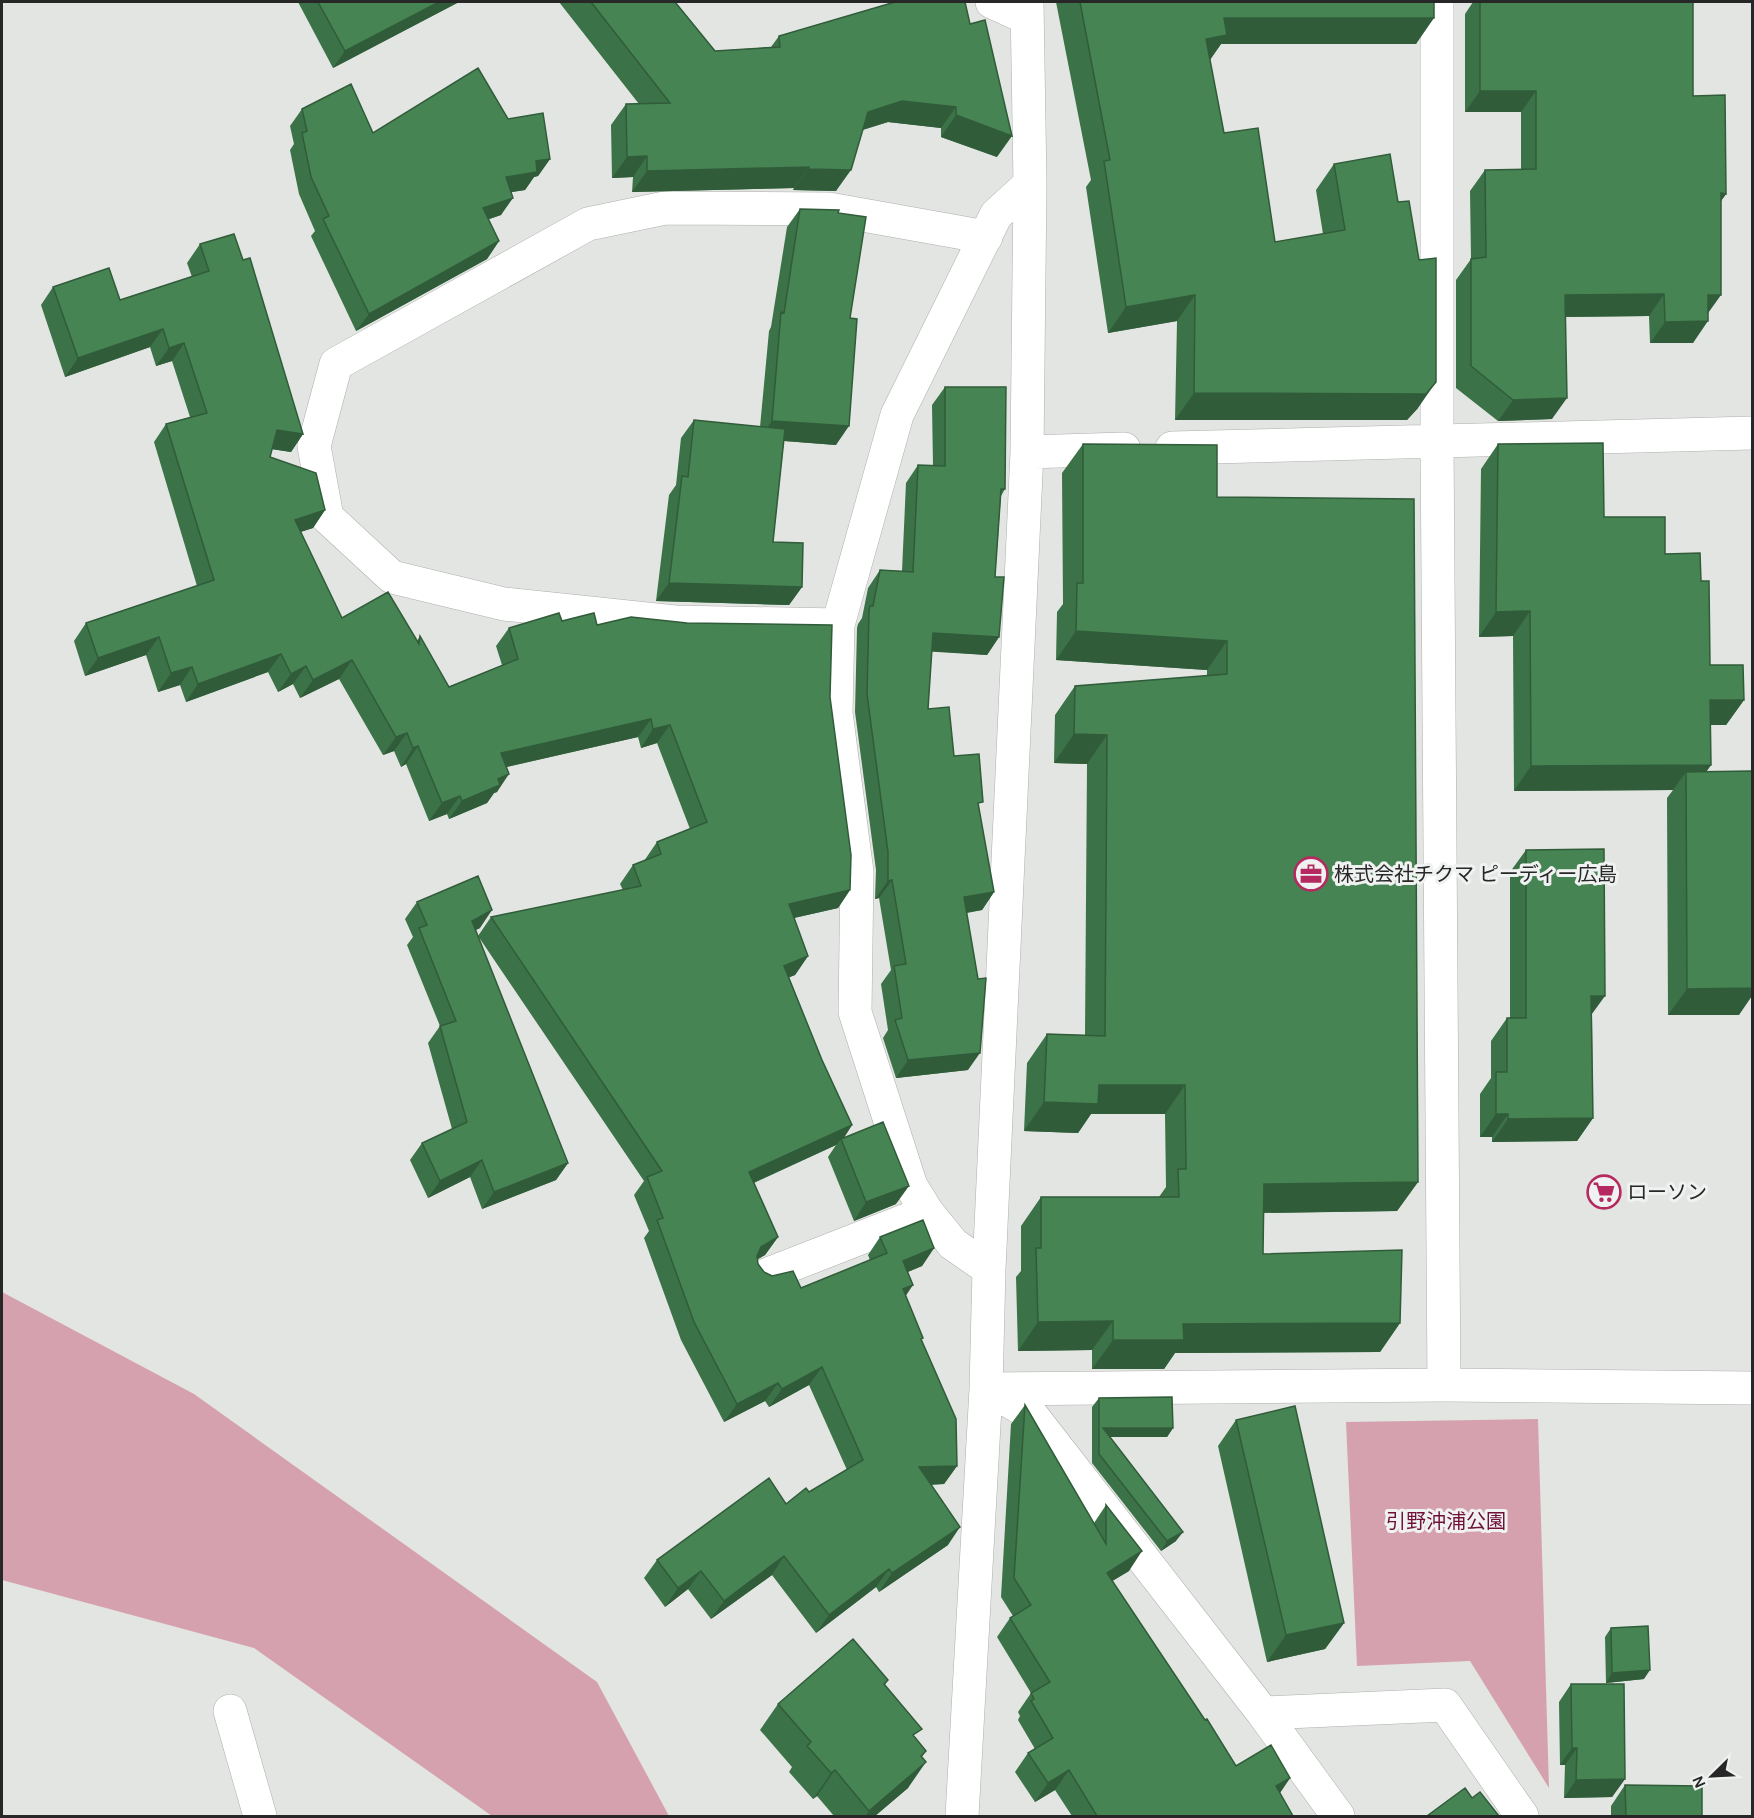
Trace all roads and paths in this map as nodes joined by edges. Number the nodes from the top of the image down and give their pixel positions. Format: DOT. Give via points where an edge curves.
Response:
graph roads {
  1 [pos="992,2"];
  2 [pos="1437,2"];
  3 [pos="1027,10"];
  4 [pos="1030,184"];
  5 [pos="986,237"];
  6 [pos="1752,433"];
  7 [pos="1437,442"];
  8 [pos="1027,452"];
  9 [pos="838,625"];
  10 [pos="927,1212"];
  11 [pos="989,1269"];
  12 [pos="763,1276"];
  13 [pos="1444,1385"];
  14 [pos="1752,1388"];
  15 [pos="986,1389"];
  16 [pos="230,1711"];
  17 [pos="1263,1713"];
  18 [pos="260,1816"];
  19 [pos="962,1816"];
  20 [pos="1338,1816"];
  21 [pos="1522,1816"];
  1 -- 3 [label="street"];
  2 -- 7 [label="street"];
  3 -- 4 [label="street"];
  4 -- 5 [label="street" via="996,215"];
  4 -- 8 [label="street"];
  5 -- 9 [label="street" via="897,415"];
  5 -- 9 [label="street" via="829,209 654,211 588,224 336,364 314,446 327,517 392,577 504,604 675,622"];
  6 -- 7 [label="street"];
  7 -- 8 [label="street"];
  7 -- 13 [label="street"];
  8 -- 11 [label="street"];
  9 -- 10 [label="street" via="836,713 857,872 855,1012 911,1186"];
  10 -- 11 [label="street" via="953,1244"];
  10 -- 12 [label="street"];
  11 -- 15 [label="street"];
  13 -- 14 [label="street"];
  13 -- 15 [label="street"];
  15 -- 17 [label="street" via="1030,1413"];
  15 -- 19 [label="street"];
  16 -- 18 [label="street"];
  17 -- 20 [label="street"];
  17 -- 21 [label="street" via="1445,1705"];
}
